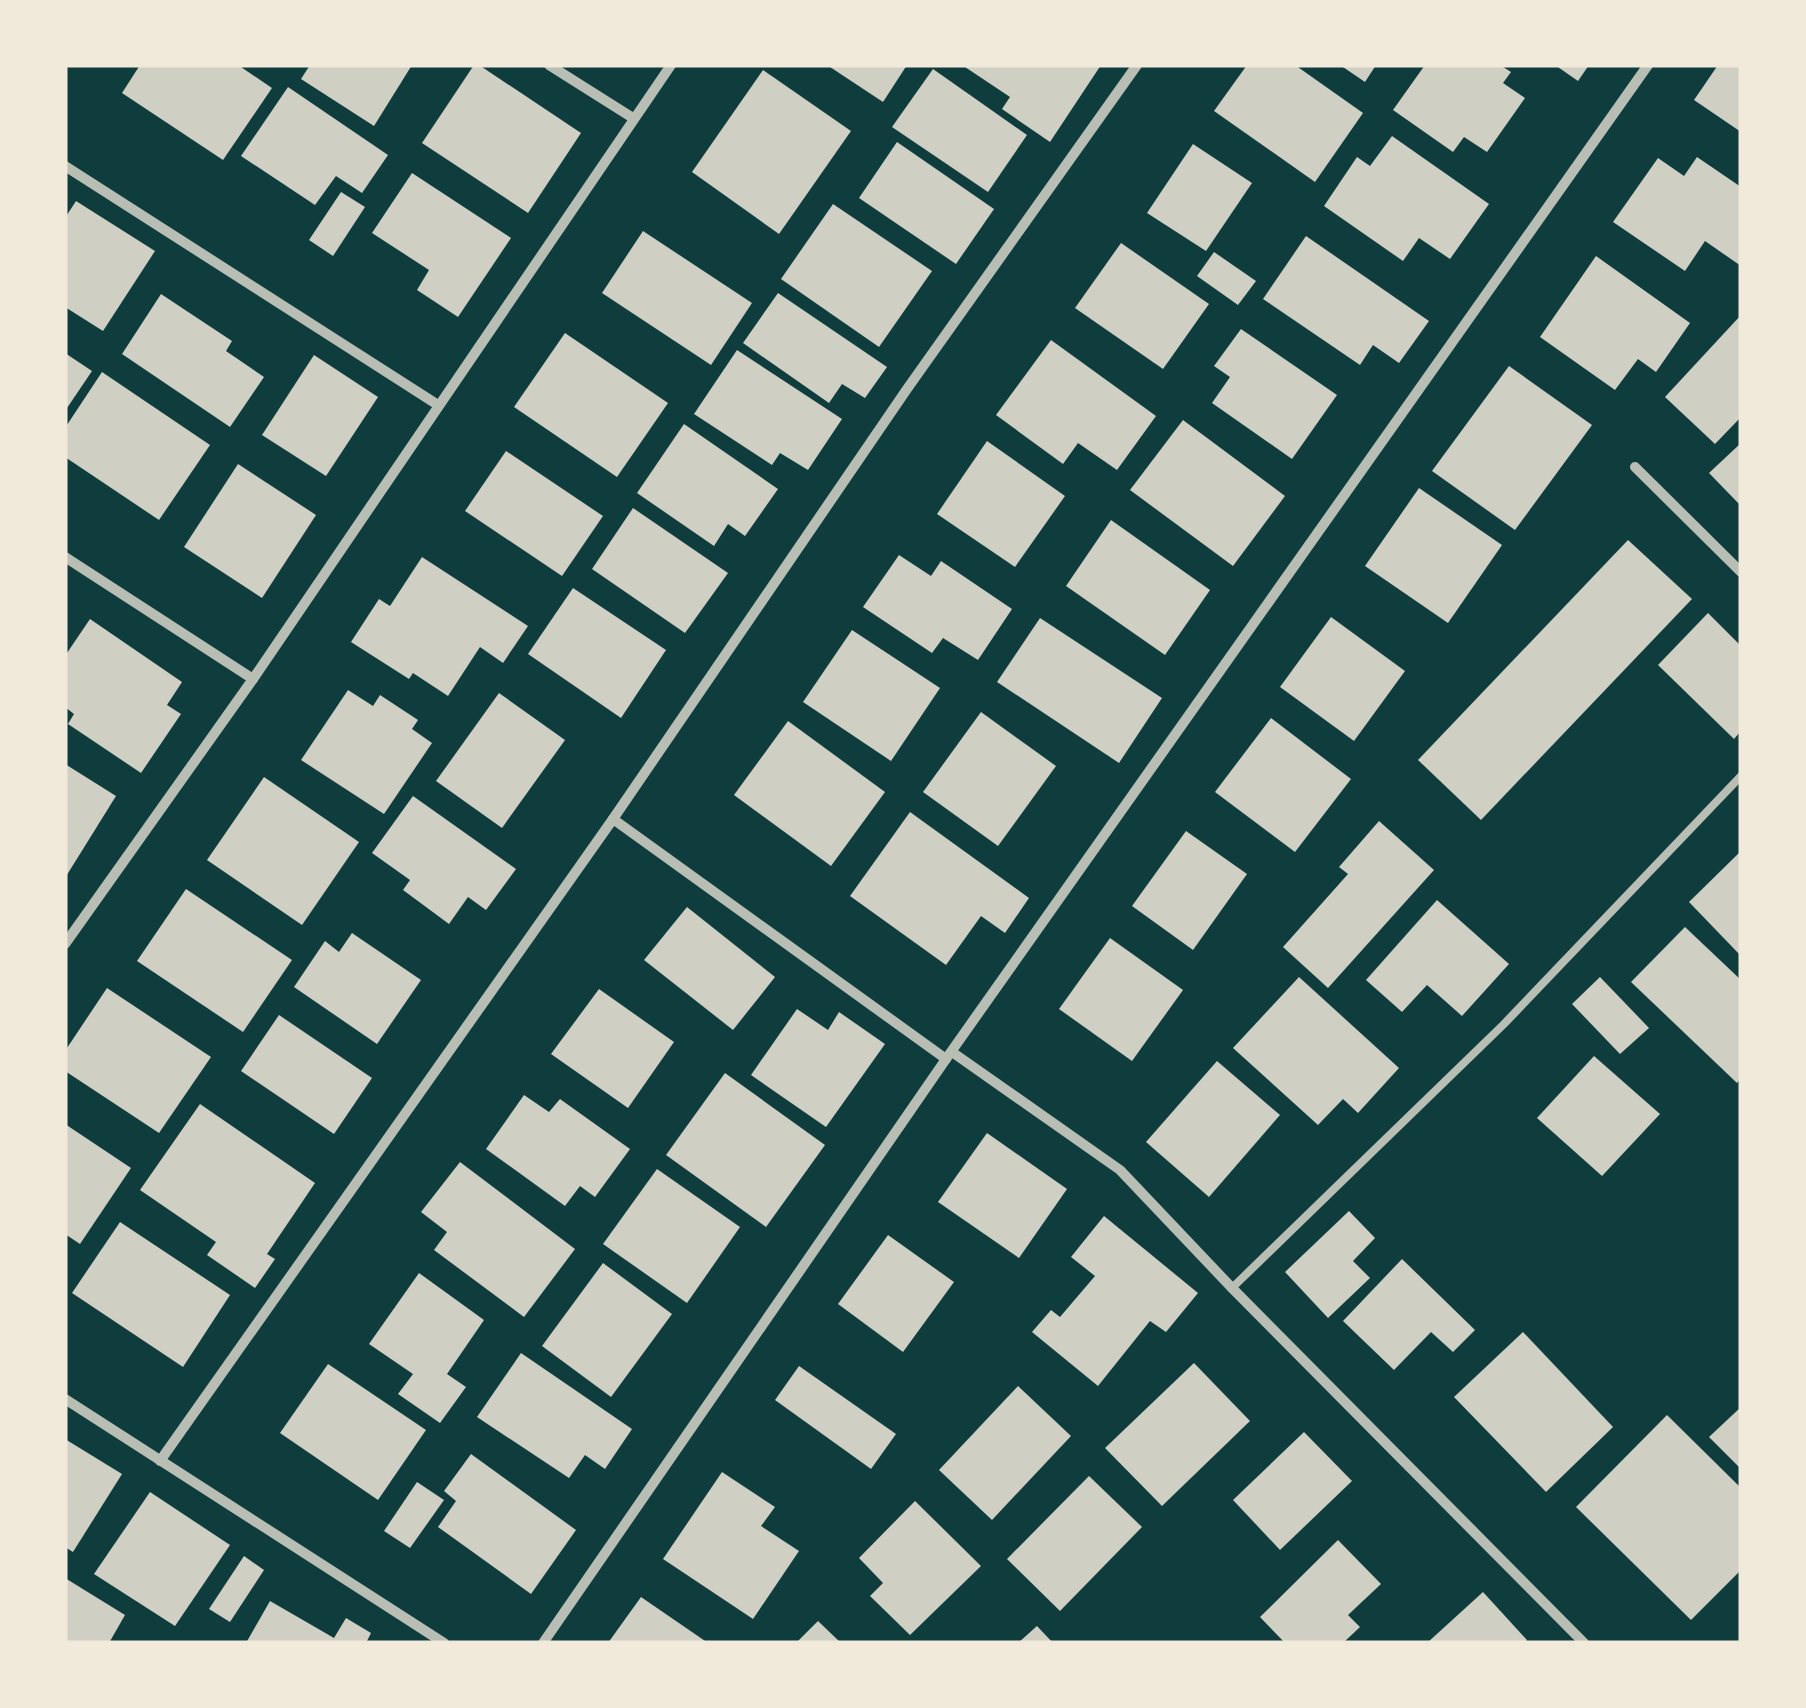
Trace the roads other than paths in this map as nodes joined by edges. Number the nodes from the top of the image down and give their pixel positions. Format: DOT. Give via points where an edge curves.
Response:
graph roads {
  1 [pos="550,65"];
  2 [pos="671,65"];
  3 [pos="1138,65"];
  4 [pos="1648,65"];
  5 [pos="633,118"];
  6 [pos="65,166"];
  7 [pos="438,405"];
  8 [pos="1635,466"];
  9 [pos="65,558"];
  10 [pos="1741,572"];
  11 [pos="254,680"];
  12 [pos="1741,776"];
  13 [pos="613,818"];
  14 [pos="65,944"];
  15 [pos="949,1056"];
  16 [pos="1232,1288"];
  17 [pos="65,1400"];
  18 [pos="160,1461"];
  19 [pos="444,1643"];
  20 [pos="544,1643"];
  21 [pos="1584,1643"];
  1 -- 5 [label="street"];
  2 -- 5 [label="street"];
  3 -- 13 [label="street"];
  4 -- 15 [label="street"];
  5 -- 7 [label="street"];
  6 -- 7 [label="street"];
  7 -- 11 [label="street"];
  8 -- 10 [label="street"];
  9 -- 11 [label="street"];
  11 -- 14 [label="street"];
  12 -- 16 [label="lane" via="1504,1024"];
  13 -- 15 [label="street"];
  13 -- 18 [label="street"];
  15 -- 16 [label="street" via="1120,1170"];
  15 -- 20 [label="street"];
  16 -- 21 [label="street"];
  17 -- 18 [label="street"];
  18 -- 19 [label="street"];
}
